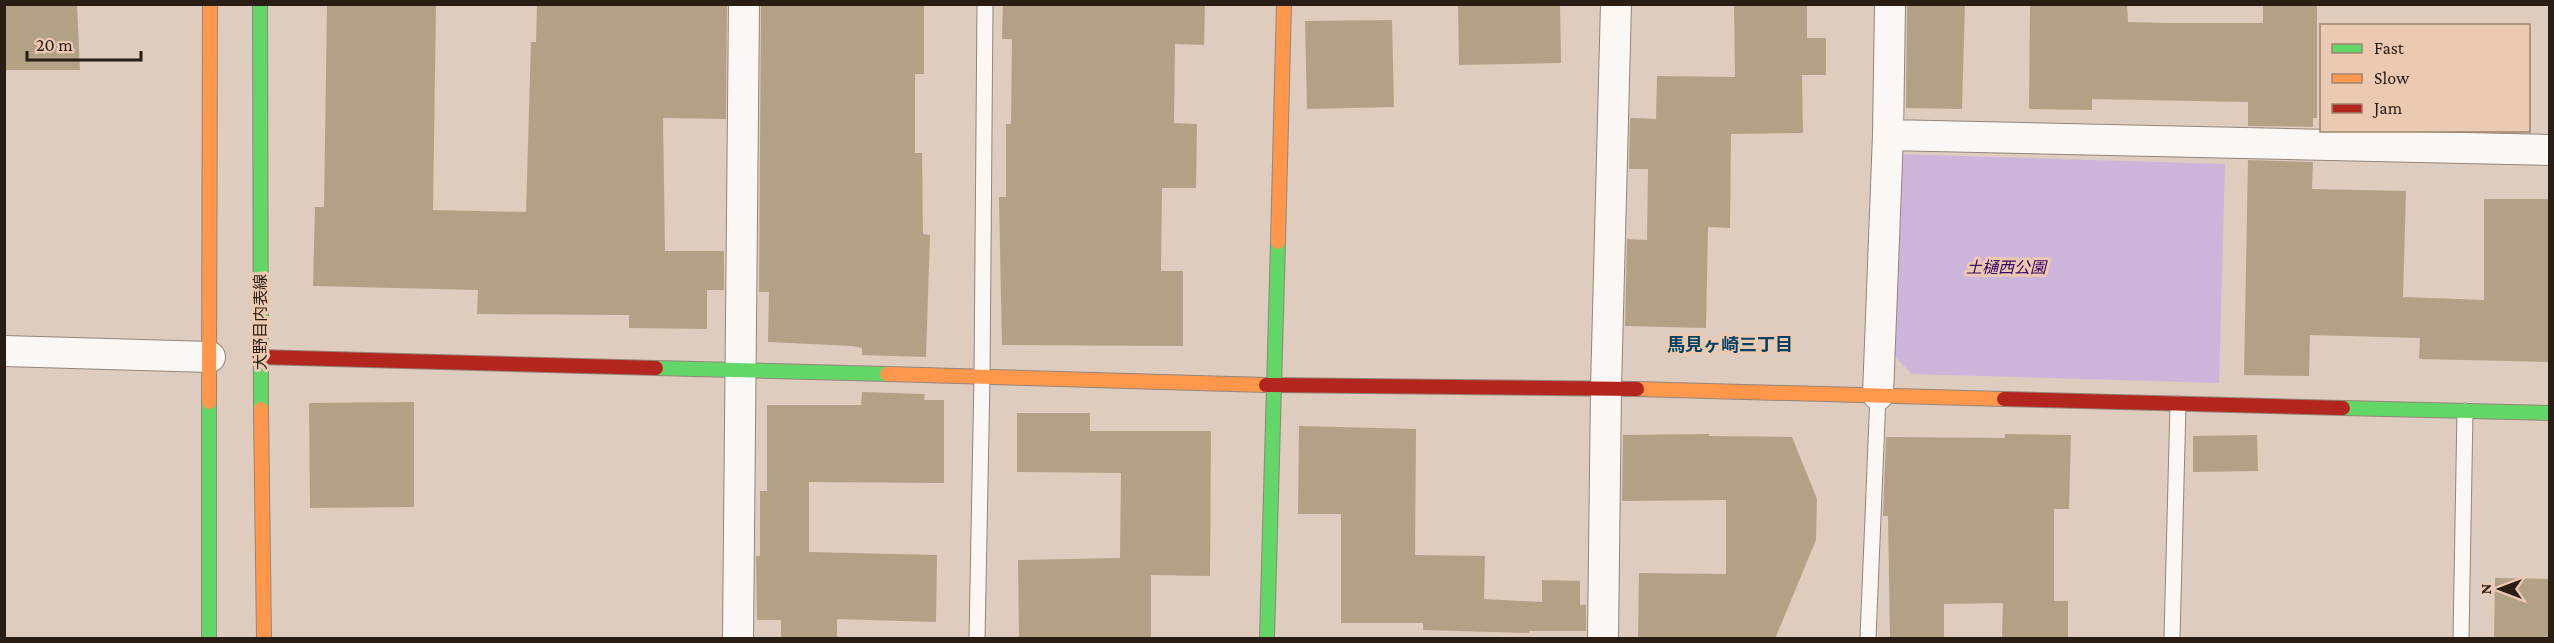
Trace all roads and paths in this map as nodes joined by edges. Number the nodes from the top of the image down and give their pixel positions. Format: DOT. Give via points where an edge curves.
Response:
graph roads {
  1 [pos="210,4"];
  2 [pos="260,4"];
  3 [pos="744,4"];
  4 [pos="984,4"];
  5 [pos="1284,4"];
  6 [pos="1616,4"];
  7 [pos="1890,4"];
  8 [pos="1888,135"];
  9 [pos="2550,150"];
  10 [pos="4,351"];
  11 [pos="210,357"];
  12 [pos="260,357"];
  13 [pos="741,370"];
  14 [pos="982,377"];
  15 [pos="1275,385"];
  16 [pos="1606,388"];
  17 [pos="1878,395"];
  18 [pos="2178,404"];
  19 [pos="2466,411"];
  20 [pos="2550,413"];
  21 [pos="209,639"];
  22 [pos="264,639"];
  23 [pos="738,639"];
  24 [pos="977,639"];
  25 [pos="1267,639"];
  26 [pos="1603,639"];
  27 [pos="1868,639"];
  28 [pos="2172,639"];
  29 [pos="2461,639"];
  1 -- 11 [label="street"];
  2 -- 12 [label="street, 大野目内表線"];
  3 -- 13 [label="street"];
  4 -- 14 [label="lane"];
  5 -- 15 [label="street"];
  6 -- 16 [label="street"];
  7 -- 8 [label="street"];
  8 -- 9 [label="street"];
  8 -- 17 [label="street"];
  10 -- 11 [label="street"];
  11 -- 21 [label="street"];
  12 -- 13 [label="street"];
  12 -- 22 [label="street, 大野目内表線"];
  13 -- 14 [label="street"];
  13 -- 23 [label="street"];
  14 -- 15 [label="street"];
  14 -- 24 [label="lane"];
  15 -- 16 [label="street"];
  15 -- 25 [label="street"];
  16 -- 17 [label="street"];
  16 -- 26 [label="street"];
  17 -- 18 [label="street"];
  17 -- 27 [label="lane"];
  18 -- 19 [label="street"];
  18 -- 28 [label="lane"];
  19 -- 20 [label="street"];
  19 -- 29 [label="lane"];
}
